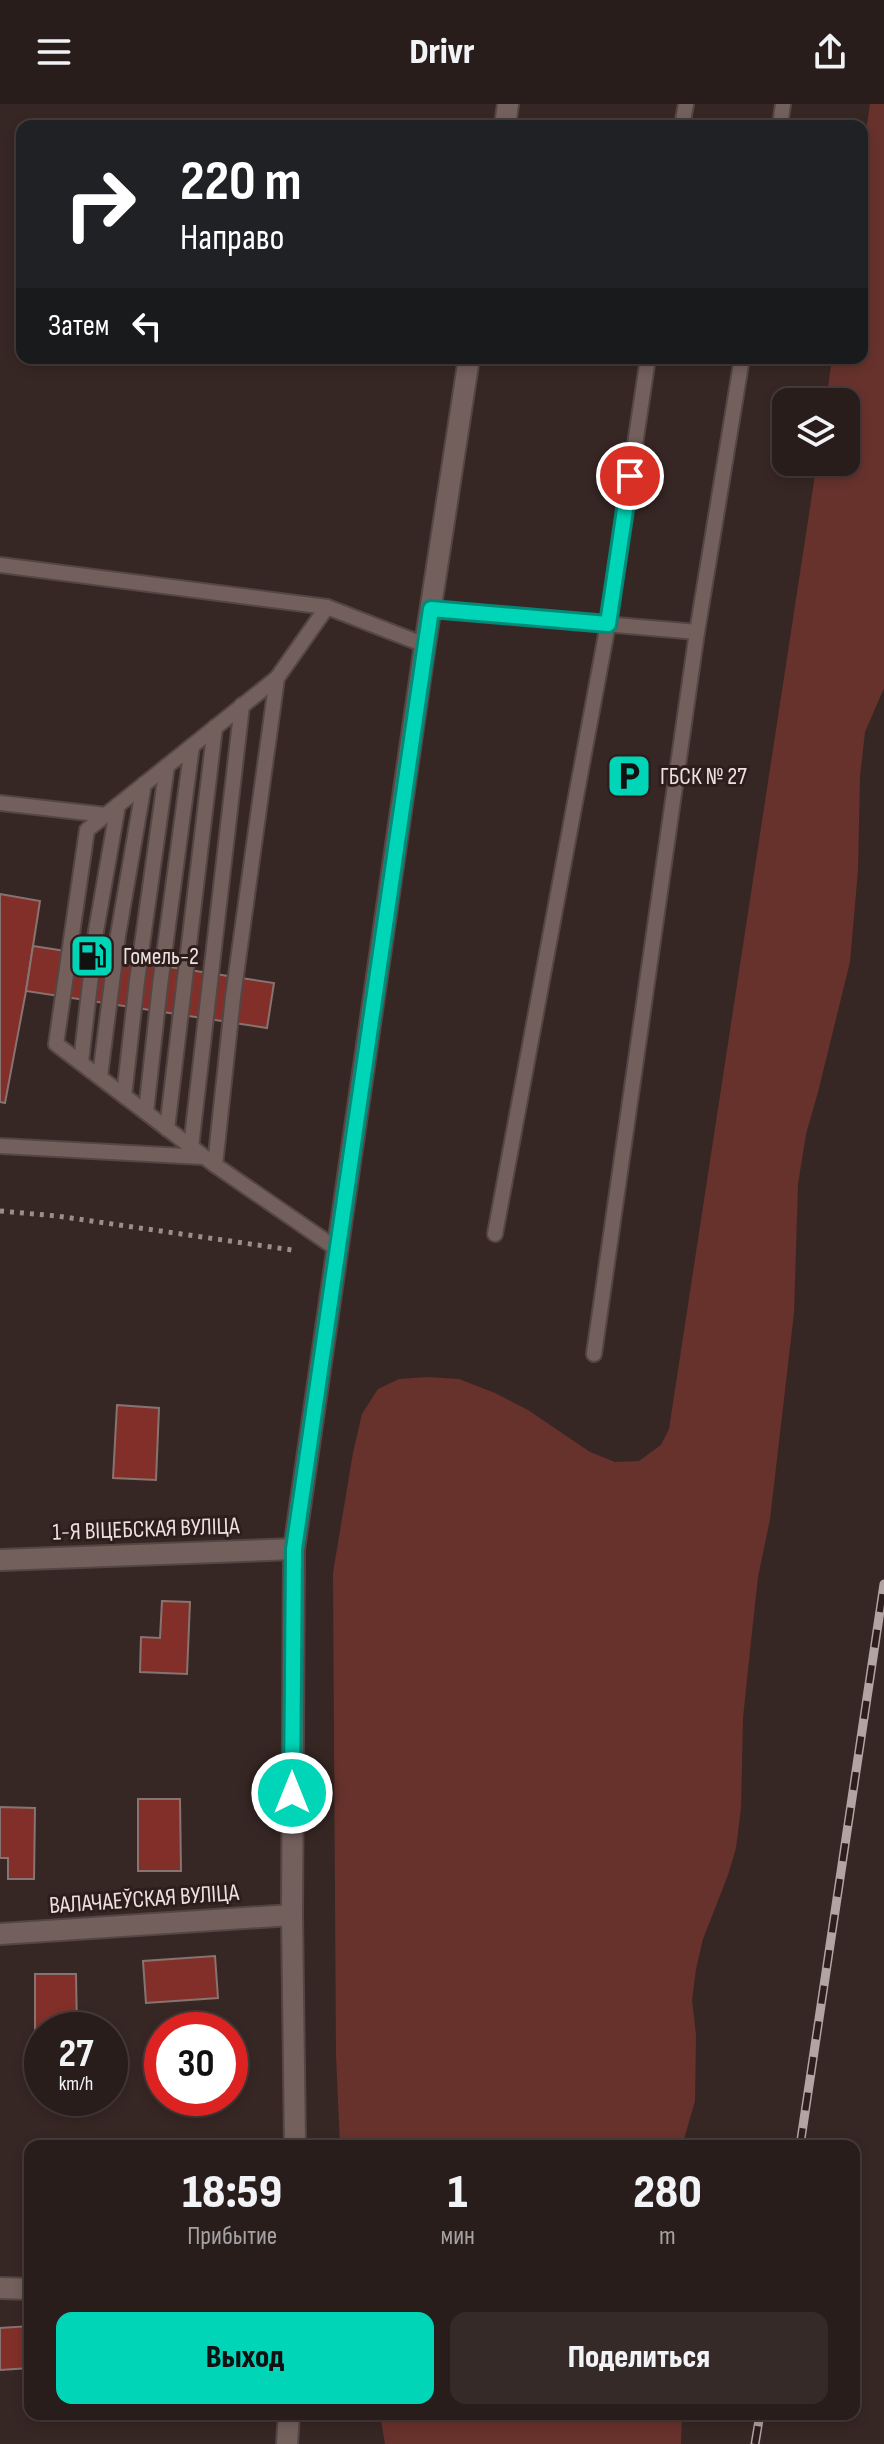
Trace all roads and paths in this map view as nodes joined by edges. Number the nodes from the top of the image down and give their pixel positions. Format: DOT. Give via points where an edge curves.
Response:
graph roads {
  1 [pos="468,364"];
  2 [pos="647,364"];
  3 [pos="741,364"];
  4 [pos="0,565"];
  5 [pos="327,607"];
  6 [pos="431,609"];
  7 [pos="608,624"];
  8 [pos="697,632"];
  9 [pos="425,645"];
  10 [pos="277,678"];
  11 [pos="242,705"];
  12 [pos="215,727"];
  13 [pos="192,746"];
  14 [pos="167,766"];
  15 [pos="144,784"];
  16 [pos="0,803"];
  17 [pos="118,805"];
  18 [pos="106,815"];
  19 [pos="81,1062"];
  20 [pos="100,1076"];
  21 [pos="124,1096"];
  22 [pos="146,1112"];
  23 [pos="167,1129"];
  24 [pos="0,1146"];
  25 [pos="191,1147"];
  26 [pos="209,1161"];
  27 [pos="0,1211"];
  28 [pos="495,1234"];
  29 [pos="337,1252"];
  30 [pos="594,1354"];
  31 [pos="294,1549"];
  32 [pos="0,1560"];
  33 [pos="292,1915"];
  34 [pos="0,1934"];
  35 [pos="295,2140"];
  36 [pos="0,2288"];
  37 [pos="24,2289"];
  38 [pos="289,2420"];
  39 [pos="287,2444"];
  1 -- 6 [label="street"];
  2 -- 7 [label="lane"];
  3 -- 8 [label="lane"];
  4 -- 5 [label="lane"];
  5 -- 9 [label="lane"];
  5 -- 10 [label="lane"];
  6 -- 7 [label="lane"];
  6 -- 9 [label="street"];
  7 -- 8 [label="lane"];
  7 -- 28 [label="lane"];
  8 -- 30 [label="lane"];
  9 -- 29 [label="street"];
  10 -- 11 [label="lane"];
  10 -- 26 [label="lane"];
  11 -- 12 [label="lane"];
  11 -- 25 [label="lane"];
  12 -- 13 [label="lane"];
  12 -- 23 [label="lane"];
  13 -- 14 [label="lane"];
  13 -- 22 [label="lane"];
  14 -- 15 [label="lane"];
  14 -- 21 [label="lane"];
  15 -- 17 [label="lane"];
  15 -- 20 [label="lane"];
  16 -- 18 [label="lane"];
  17 -- 18 [label="lane"];
  17 -- 19 [label="lane"];
  18 -- 19 [label="lane" via="87,830 56,1044"];
  19 -- 20 [label="lane"];
  20 -- 21 [label="lane"];
  21 -- 22 [label="lane"];
  22 -- 23 [label="lane"];
  23 -- 25 [label="lane"];
  24 -- 26 [label="lane"];
  25 -- 26 [label="lane"];
  26 -- 29 [label="lane"];
  27 -- 29 [label="path"];
  29 -- 31 [label="street"];
  31 -- 32 [label="street, 1-Я ВІЦЕБСКАЯ ВУЛІЦА"];
  31 -- 33 [label="street"];
  33 -- 34 [label="street, ВАЛАЧАЕЎСКАЯ ВУЛІЦА"];
  33 -- 35 [label="street"];
  36 -- 37 [label="street"];
  38 -- 39 [label="street"];
}
